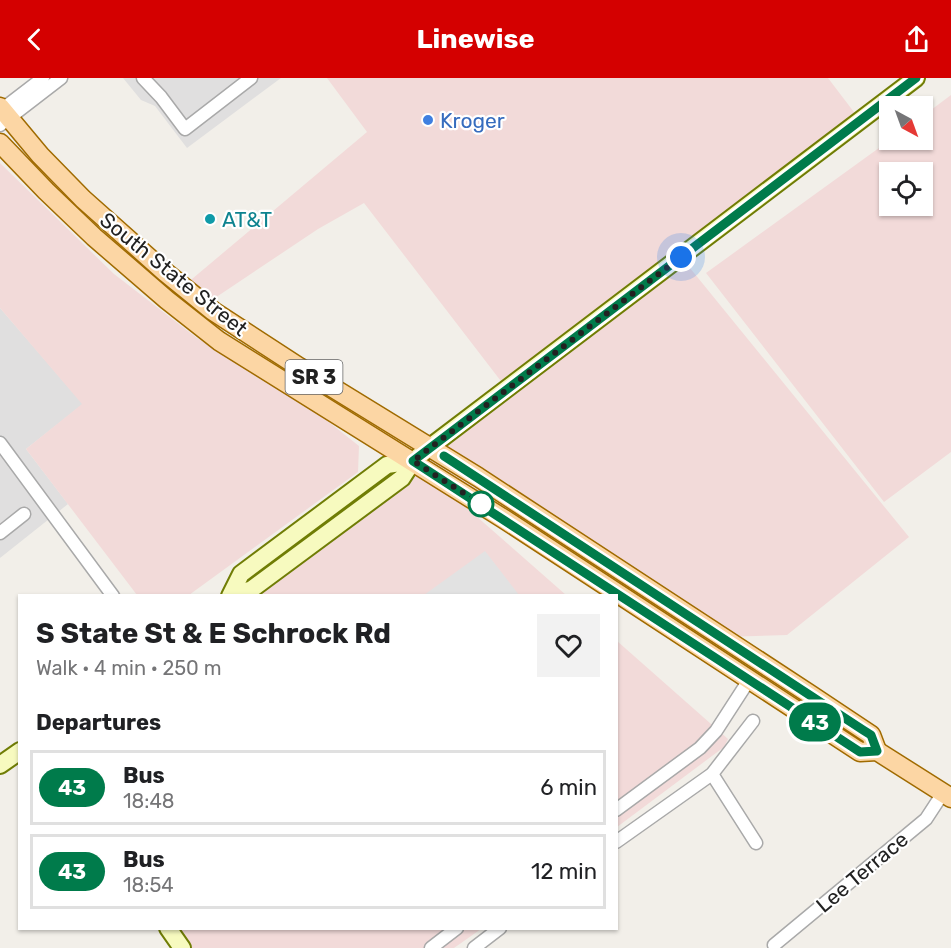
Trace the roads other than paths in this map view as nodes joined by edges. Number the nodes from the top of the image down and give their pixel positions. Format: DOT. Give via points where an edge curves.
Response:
graph roads {
  1 [pos="43,78"];
  2 [pos="61,78"];
  3 [pos="143,78"];
  4 [pos="252,78"];
  5 [pos="916,78"];
  6 [pos="2,115"];
  7 [pos="0,143"];
  8 [pos="24,168"];
  9 [pos="52,197"];
  10 [pos="84,199"];
  11 [pos="202,301"];
  12 [pos="188,316"];
  13 [pos="299,367"];
  14 [pos="0,443"];
  15 [pos="430,447"];
  16 [pos="413,461"];
  17 [pos="24,514"];
  18 [pos="0,533"];
  19 [pos="566,536"];
  20 [pos="112,594"];
  21 [pos="231,594"];
  22 [pos="635,605"];
  23 [pos="760,662"];
  24 [pos="749,680"];
  25 [pos="843,717"];
  26 [pos="753,721"];
  27 [pos="874,743"];
  28 [pos="18,752"];
  29 [pos="0,765"];
  30 [pos="712,774"];
  31 [pos="947,795"];
  32 [pos="618,809"];
  33 [pos="618,841"];
  34 [pos="756,843"];
  35 [pos="169,930"];
  36 [pos="454,930"];
  37 [pos="497,930"];
  38 [pos="774,945"];
  39 [pos="182,948"];
  40 [pos="430,948"];
  41 [pos="474,948"];
  1 -- 6 [label="street"];
  2 -- 6 [label="street"];
  3 -- 4 [label="street" via="185,129"];
  5 -- 15 [label="main road"];
  6 -- 10 [label="main road, South State Street / SR 3"];
  7 -- 8 [label="main road, South State Street / SR 3"];
  8 -- 9 [label="main road, South State Street / SR 3"];
  8 -- 10 [label="main road" via="40,167 56,183"];
  9 -- 11 [label="main road" via="81,209 189,301"];
  9 -- 12 [label="main road, South State Street / SR 3"];
  10 -- 11 [label="main road, South State Street / SR 3"];
  11 -- 13 [label="main road, South State Street / SR 3"];
  12 -- 13 [label="main road" via="210,316 265,356"];
  12 -- 16 [label="main road, South State Street / SR 3" via="219,341"];
  13 -- 15 [label="main road, South State Street / SR 3"];
  14 -- 20 [label="street"];
  15 -- 16 [label="main road"];
  15 -- 19 [label="main road, South State Street / SR 3"];
  16 -- 19 [label="main road" via="431,460 550,534"];
  16 -- 21 [label="main road" via="387,465 241,574"];
  16 -- 22 [label="main road, South State Street / SR 3"];
  17 -- 18 [label="street"];
  19 -- 23 [label="main road, South State Street / SR 3"];
  22 -- 23 [label="main road" via="664,612 744,664"];
  22 -- 24 [label="main road, South State Street / SR 3"];
  23 -- 25 [label="main road, South State Street / SR 3"];
  24 -- 25 [label="main road" via="764,677 814,712"];
  24 -- 27 [label="main road, South State Street / SR 3" via="860,752"];
  24 -- 32 [label="street" via="716,731 700,748"];
  25 -- 27 [label="main road, South State Street / SR 3"];
  26 -- 30 [label="street"];
  27 -- 31 [label="main road, South State Street / SR 3"];
  28 -- 29 [label="main road"];
  30 -- 33 [label="street"];
  30 -- 34 [label="street"];
  31 -- 38 [label="street, Lee Terrace" via="926,819"];
  35 -- 39 [label="main road"];
  36 -- 40 [label="street"];
  37 -- 41 [label="street"];
}
